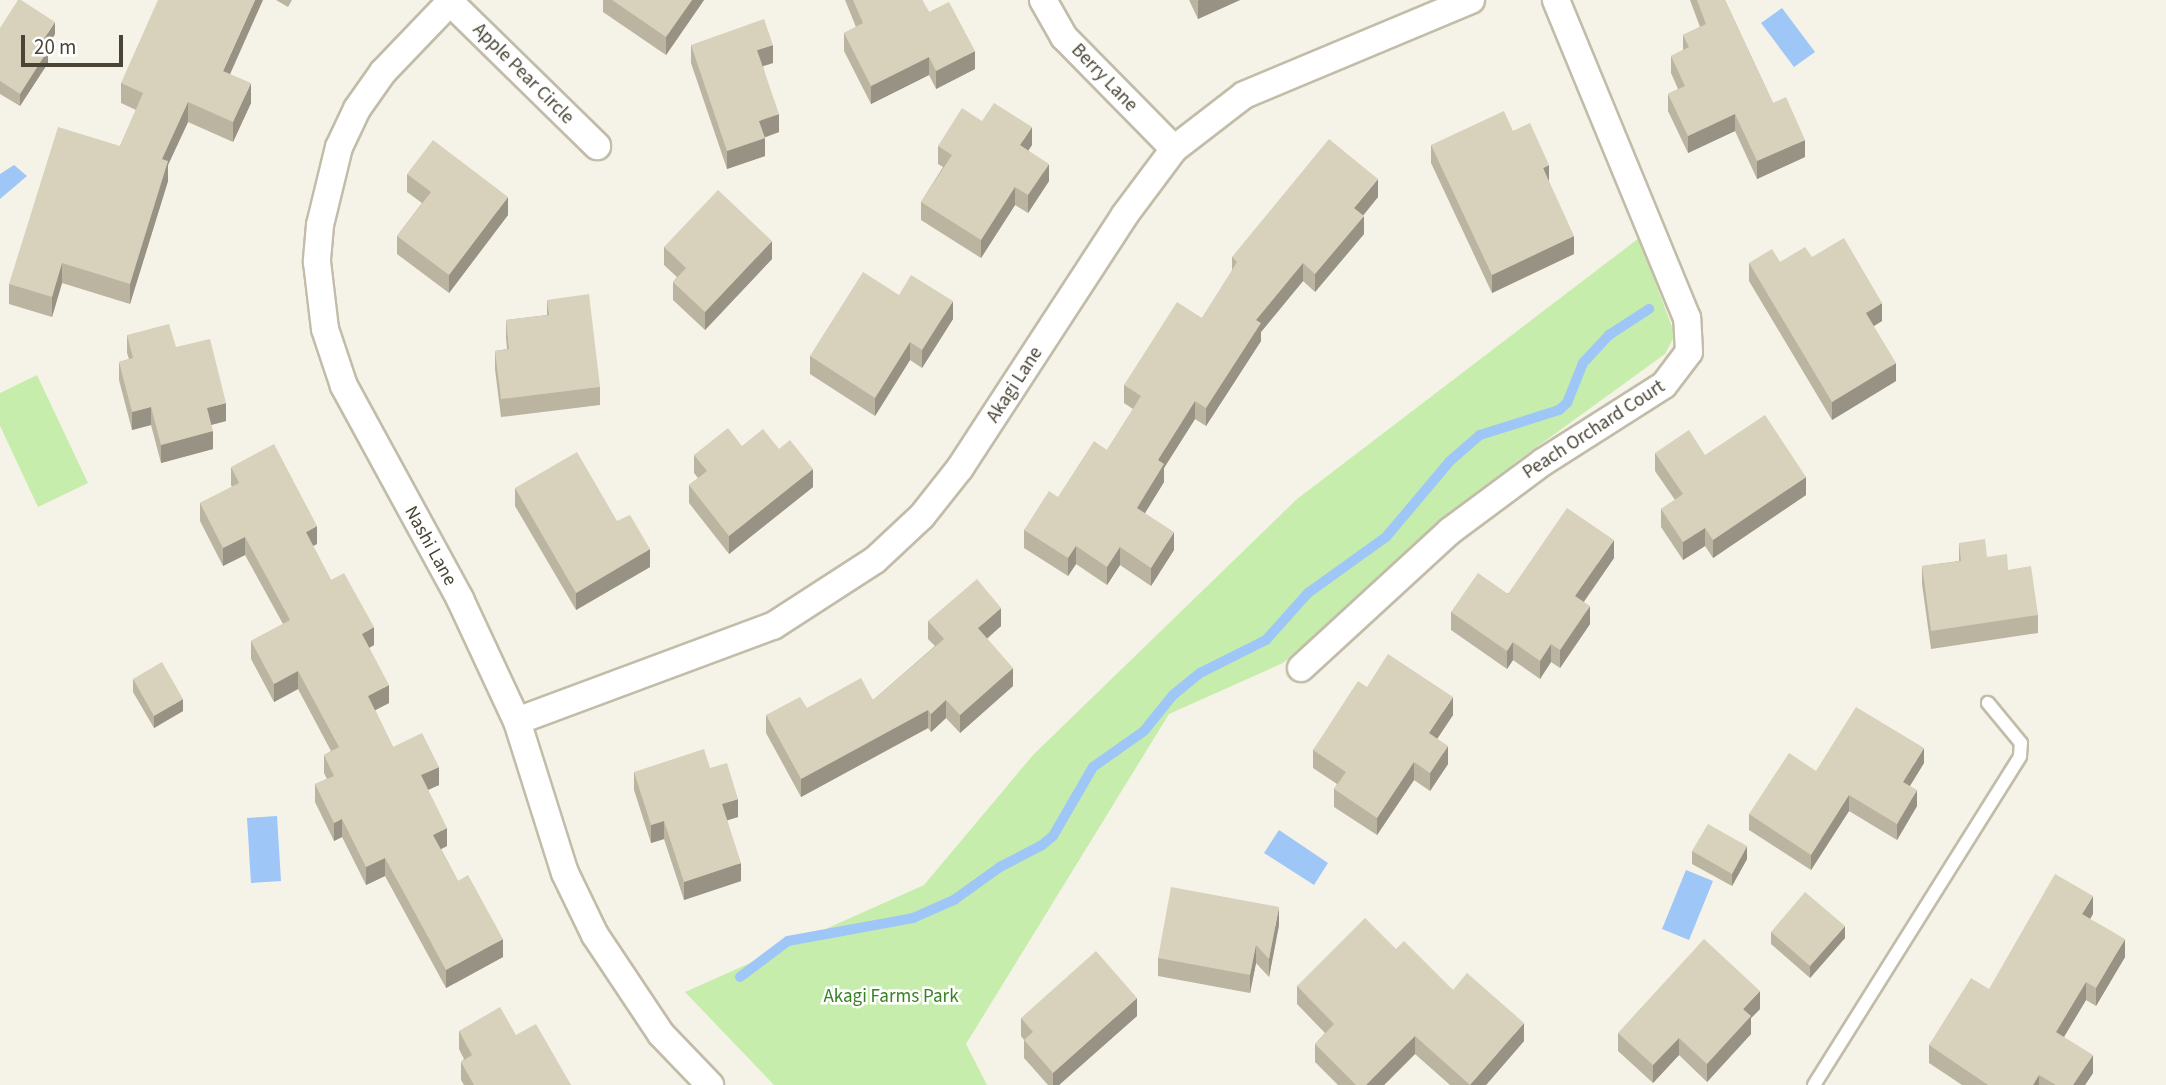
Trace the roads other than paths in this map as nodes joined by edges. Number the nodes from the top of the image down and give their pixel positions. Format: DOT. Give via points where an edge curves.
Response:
graph roads {
  1 [pos="1043,0"];
  2 [pos="1471,0"];
  3 [pos="1556,0"];
  4 [pos="451,1"];
  5 [pos="597,146"];
  6 [pos="1174,149"];
  7 [pos="1301,668"];
  8 [pos="1989,703"];
  9 [pos="517,721"];
  10 [pos="710,1085"];
  11 [pos="1815,1085"];
  1 -- 6 [label="street, Berry Lane" via="1064,37"];
  2 -- 6 [label="street, Akagi Lane" via="1244,95"];
  3 -- 7 [label="street, Peach Orchard Court" via="1687,318 1689,352 1664,385 1544,462 1450,531"];
  4 -- 5 [label="street, Apple Pear Circle"];
  4 -- 9 [label="street, Nashi Lane" via="383,72 357,109 339,147 320,225 320,301 344,386 460,599"];
  6 -- 9 [label="street, Akagi Lane" via="1124,216 960,468 922,516 875,559 773,626"];
  8 -- 11 [label="lane" via="2021,743 2020,756"];
  9 -- 10 [label="street, Nashi Lane" via="565,873 595,935 661,1034"];
}
